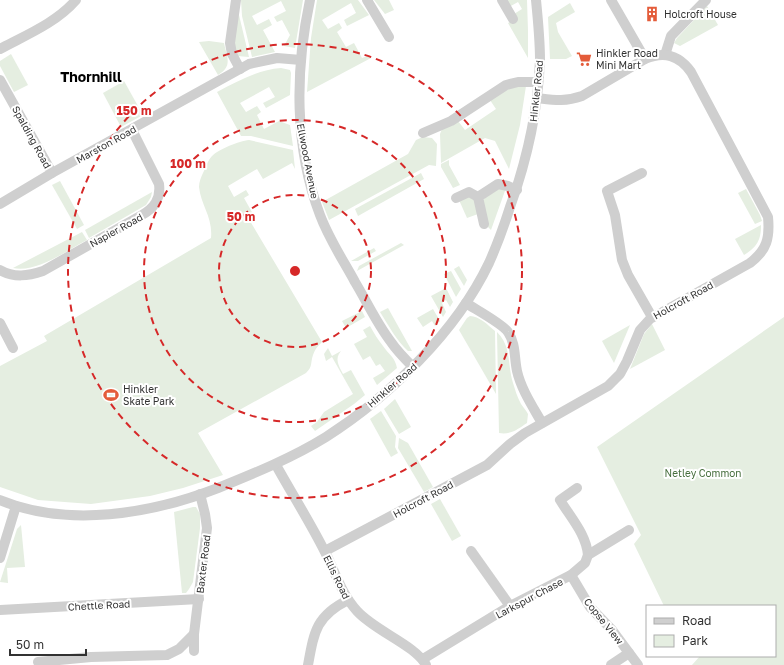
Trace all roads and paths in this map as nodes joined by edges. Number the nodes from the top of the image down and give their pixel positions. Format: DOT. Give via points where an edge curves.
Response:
graph roads {
  1 [pos="76,0"];
  2 [pos="236,0"];
  3 [pos="310,0"];
  4 [pos="367,0"];
  5 [pos="502,0"];
  6 [pos="536,0"];
  7 [pos="611,0"];
  8 [pos="706,0"];
  9 [pos="513,13"];
  10 [pos="389,37"];
  11 [pos="0,49"];
  12 [pos="664,55"];
  13 [pos="645,59"];
  14 [pos="301,60"];
  15 [pos="240,69"];
  16 [pos="0,80"];
  17 [pos="538,82"];
  18 [pos="537,98"];
  19 [pos="132,130"];
  20 [pos="423,133"];
  21 [pos="642,173"];
  22 [pos="52,174"];
  23 [pos="517,190"];
  24 [pos="458,195"];
  25 [pos="478,197"];
  26 [pos="0,204"];
  27 [pos="484,224"];
  28 [pos="0,270"];
  29 [pos="466,303"];
  30 [pos="652,316"];
  31 [pos="0,322"];
  32 [pos="13,348"];
  33 [pos="413,367"];
  34 [pos="542,423"];
  35 [pos="276,465"];
  36 [pos="577,488"];
  37 [pos="200,494"];
  38 [pos="0,500"];
  39 [pos="16,506"];
  40 [pos="629,530"];
  41 [pos="324,551"];
  42 [pos="471,551"];
  43 [pos="588,555"];
  44 [pos="0,558"];
  45 [pos="571,575"];
  46 [pos="199,599"];
  47 [pos="348,600"];
  48 [pos="510,606"];
  49 [pos="0,610"];
  50 [pos="194,634"];
  51 [pos="194,651"];
  52 [pos="629,653"];
  53 [pos="38,662"];
  54 [pos="424,662"];
  55 [pos="308,665"];
  56 [pos="611,665"];
  57 [pos="638,665"];
  1 -- 11 [label="street" via="52,20"];
  2 -- 15 [label="street" via="230,43 232,54"];
  3 -- 14 [label="street, Ellwood Avenue"];
  4 -- 10 [label="street"];
  5 -- 9 [label="street"];
  6 -- 17 [label="street, Hinkler Road" via="540,58"];
  7 -- 13 [label="street"];
  8 -- 12 [label="street" via="671,36"];
  12 -- 13 [label="street"];
  12 -- 30 [label="street, Holcroft Road" via="685,63 691,72 768,217 769,226 764,249 754,260"];
  13 -- 18 [label="street" via="582,96 558,101"];
  14 -- 15 [label="street, Marston Road" via="270,59"];
  14 -- 33 [label="street, Ellwood Avenue" via="299,99 302,133 310,181 320,215 378,323 391,343"];
  15 -- 19 [label="street, Marston Road"];
  16 -- 22 [label="street, Spalding Road"];
  17 -- 18 [label="street, Hinkler Road"];
  17 -- 20 [label="street" via="506,85 451,121"];
  18 -- 23 [label="street, Hinkler Road" via="528,150"];
  19 -- 22 [label="street, Marston Road"];
  19 -- 28 [label="street, Napier Road" via="159,184 158,200 152,208 43,271 17,276"];
  21 -- 30 [label="street" via="607,191 615,215 622,260"];
  22 -- 26 [label="street, Marston Road"];
  23 -- 25 [label="street" via="498,184"];
  23 -- 29 [label="street, Hinkler Road" via="488,264"];
  24 -- 25 [label="street" via="469,192"];
  25 -- 27 [label="street"];
  29 -- 33 [label="street, Hinkler Road" via="443,334"];
  29 -- 34 [label="street" via="508,331 515,348 520,379"];
  30 -- 34 [label="street, Holcroft Road" via="640,330 620,374 608,386"];
  31 -- 32 [label="street"];
  33 -- 35 [label="street, Hinkler Road" via="339,428"];
  34 -- 41 [label="street, Holcroft Road" via="510,444 487,465"];
  35 -- 37 [label="street, Hinkler Road"];
  35 -- 41 [label="street, Ellis Road"];
  36 -- 43 [label="street" via="560,500 587,543"];
  37 -- 39 [label="street, Hinkler Road" via="142,509 93,516 46,514"];
  37 -- 46 [label="street, Baxter Road" via="207,528"];
  38 -- 39 [label="street, Hinkler Road"];
  39 -- 44 [label="street"];
  40 -- 43 [label="street, Larkspur Chase"];
  41 -- 47 [label="street, Ellis Road"];
  42 -- 48 [label="street"];
  43 -- 45 [label="street, Larkspur Chase" via="584,563"];
  45 -- 48 [label="street, Larkspur Chase"];
  45 -- 52 [label="street, Copse View" via="590,607"];
  46 -- 49 [label="street, Chettle Road"];
  46 -- 50 [label="street, Baxter Road"];
  47 -- 54 [label="street, Ellis Road" via="369,623 417,654"];
  47 -- 55 [label="street" via="328,612 319,624 313,637"];
  48 -- 54 [label="street, Larkspur Chase"];
  50 -- 51 [label="street, Baxter Road"];
  50 -- 53 [label="street" via="179,649 167,655 91,657"];
  52 -- 56 [label="street"];
  52 -- 57 [label="street, Copse View"];
}
